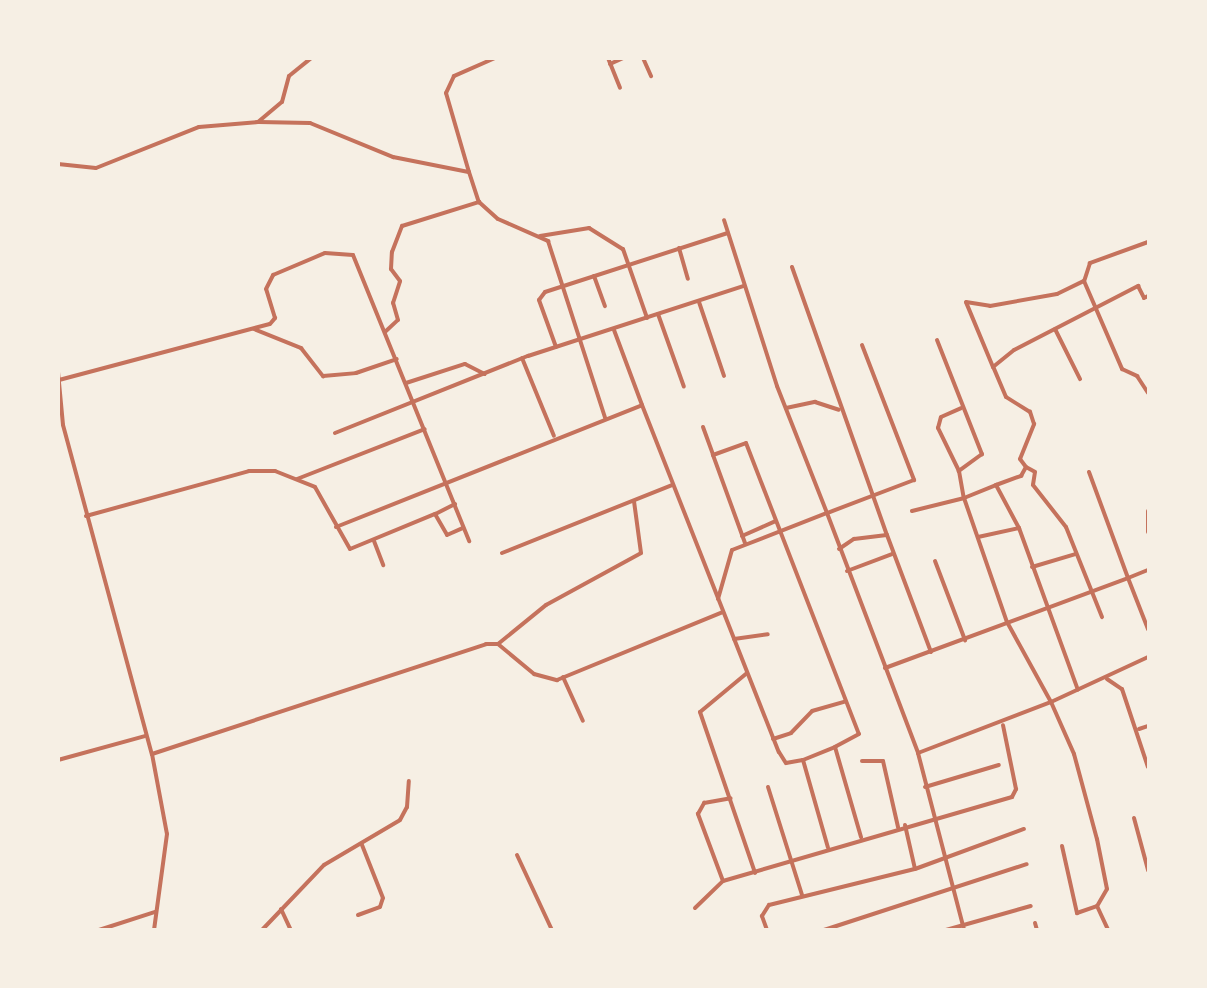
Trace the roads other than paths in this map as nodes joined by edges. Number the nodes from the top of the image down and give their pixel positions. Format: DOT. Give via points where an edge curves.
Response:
graph roads {
  1 [pos="311,58"];
  2 [pos="495,58"];
  3 [pos="608,58"];
  4 [pos="623,58"];
  5 [pos="643,58"];
  6 [pos="610,64"];
  7 [pos="651,76"];
  8 [pos="620,88"];
  9 [pos="258,122"];
  10 [pos="58,164"];
  11 [pos="469,172"];
  12 [pos="479,202"];
  13 [pos="724,220"];
  14 [pos="728,232"];
  15 [pos="540,236"];
  16 [pos="1149,242"];
  17 [pos="680,248"];
  18 [pos="626,265"];
  19 [pos="792,267"];
  20 [pos="594,276"];
  21 [pos="688,279"];
  22 [pos="1084,280"];
  23 [pos="563,286"];
  24 [pos="744,286"];
  25 [pos="1149,296"];
  26 [pos="699,302"];
  27 [pos="604,306"];
  28 [pos="1094,309"];
  29 [pos="658,314"];
  30 [pos="647,318"];
  31 [pos="254,329"];
  32 [pos="1055,329"];
  33 [pos="614,330"];
  34 [pos="386,332"];
  35 [pos="937,340"];
  36 [pos="581,343"];
  37 [pos="862,345"];
  38 [pos="556,347"];
  39 [pos="522,358"];
  40 [pos="397,359"];
  41 [pos="993,367"];
  42 [pos="58,372"];
  43 [pos="485,374"];
  44 [pos="724,376"];
  45 [pos="1080,379"];
  46 [pos="59,380"];
  47 [pos="406,383"];
  48 [pos="684,387"];
  49 [pos="1149,393"];
  50 [pos="415,404"];
  51 [pos="642,405"];
  52 [pos="786,408"];
  53 [pos="961,408"];
  54 [pos="840,410"];
  55 [pos="605,418"];
  56 [pos="703,427"];
  57 [pos="425,429"];
  58 [pos="335,433"];
  59 [pos="554,436"];
  60 [pos="713,455"];
  61 [pos="1026,467"];
  62 [pos="959,471"];
  63 [pos="1089,472"];
  64 [pos="296,480"];
  65 [pos="445,480"];
  66 [pos="672,485"];
  67 [pos="996,485"];
  68 [pos="873,498"];
  69 [pos="964,498"];
  70 [pos="634,501"];
  71 [pos="455,504"];
  72 [pos="912,511"];
  73 [pos="1149,511"];
  74 [pos="827,513"];
  75 [pos="435,514"];
  76 [pos="86,516"];
  77 [pos="775,521"];
  78 [pos="336,527"];
  79 [pos="463,528"];
  80 [pos="1019,528"];
  81 [pos="1149,532"];
  82 [pos="781,534"];
  83 [pos="887,535"];
  84 [pos="742,536"];
  85 [pos="978,537"];
  86 [pos="374,541"];
  87 [pos="469,541"];
  88 [pos="745,543"];
  89 [pos="839,549"];
  90 [pos="502,553"];
  91 [pos="892,554"];
  92 [pos="1076,554"];
  93 [pos="935,561"];
  94 [pos="383,565"];
  95 [pos="1032,567"];
  96 [pos="1149,570"];
  97 [pos="848,571"];
  98 [pos="1128,578"];
  99 [pos="1093,593"];
  100 [pos="718,600"];
  101 [pos="1048,611"];
  102 [pos="723,612"];
  103 [pos="1102,616"];
  104 [pos="1007,622"];
  105 [pos="1149,629"];
  106 [pos="768,634"];
  107 [pos="734,639"];
  108 [pos="964,640"];
  109 [pos="498,644"];
  110 [pos="931,652"];
  111 [pos="1149,657"];
  112 [pos="885,668"];
  113 [pos="747,673"];
  114 [pos="563,677"];
  115 [pos="1107,679"];
  116 [pos="1078,690"];
  117 [pos="846,701"];
  118 [pos="1050,702"];
  119 [pos="583,721"];
  120 [pos="1003,725"];
  121 [pos="1149,726"];
  122 [pos="1138,729"];
  123 [pos="145,736"];
  124 [pos="773,738"];
  125 [pos="835,747"];
  126 [pos="152,753"];
  127 [pos="918,753"];
  128 [pos="58,760"];
  129 [pos="803,760"];
  130 [pos="862,761"];
  131 [pos="999,765"];
  132 [pos="1149,767"];
  133 [pos="409,781"];
  134 [pos="768,787"];
  135 [pos="925,787"];
  136 [pos="731,798"];
  137 [pos="1134,818"];
  138 [pos="935,821"];
  139 [pos="905,825"];
  140 [pos="898,827"];
  141 [pos="1024,829"];
  142 [pos="1149,834"];
  143 [pos="1140,836"];
  144 [pos="861,837"];
  145 [pos="362,845"];
  146 [pos="1062,846"];
  147 [pos="828,848"];
  148 [pos="517,855"];
  149 [pos="942,856"];
  150 [pos="790,860"];
  151 [pos="1027,864"];
  152 [pos="915,869"];
  153 [pos="1149,870"];
  154 [pos="755,873"];
  155 [pos="723,881"];
  156 [pos="953,891"];
  157 [pos="802,895"];
  158 [pos="1031,906"];
  159 [pos="1097,906"];
  160 [pos="695,908"];
  161 [pos="281,909"];
  162 [pos="155,912"];
  163 [pos="358,915"];
  164 [pos="1035,923"];
  165 [pos="962,924"];
  166 [pos="99,930"];
  167 [pos="154,930"];
  168 [pos="262,930"];
  169 [pos="291,930"];
  170 [pos="552,930"];
  171 [pos="712,930"];
  172 [pos="745,930"];
  173 [pos="767,930"];
  174 [pos="824,930"];
  175 [pos="946,930"];
  176 [pos="964,930"];
  177 [pos="1037,930"];
  178 [pos="1108,930"];
  1 -- 9 [label="street" via="289,76 282,102"];
  2 -- 11 [label="street" via="454,76 446,93"];
  3 -- 6 [label="street"];
  4 -- 6 [label="street"];
  5 -- 7 [label="street"];
  6 -- 8 [label="street"];
  9 -- 10 [label="street" via="198,127 96,168"];
  9 -- 11 [label="street" via="310,123 393,157"];
  11 -- 12 [label="street"];
  12 -- 15 [label="street" via="498,219"];
  12 -- 34 [label="street" via="402,226 392,252 391,269 400,281 393,303 398,320"];
  13 -- 14 [label="street"];
  14 -- 17 [label="street"];
  14 -- 24 [label="street"];
  15 -- 18 [label="street" via="589,228 623,249"];
  15 -- 23 [label="street" via="548,241"];
  16 -- 22 [label="street" via="1090,263"];
  17 -- 18 [label="street"];
  17 -- 21 [label="street"];
  18 -- 20 [label="street"];
  18 -- 30 [label="street"];
  19 -- 54 [label="street"];
  20 -- 23 [label="street"];
  20 -- 27 [label="street"];
  22 -- 28 [label="street"];
  22 -- 41 [label="street" via="1058,294 990,306 966,302"];
  23 -- 36 [label="street"];
  23 -- 38 [label="street" via="539,300"];
  24 -- 26 [label="street"];
  24 -- 52 [label="street"];
  25 -- 28 [label="street" via="1144,298 1138,286"];
  26 -- 29 [label="street"];
  26 -- 44 [label="street"];
  28 -- 32 [label="street"];
  28 -- 49 [label="street" via="1122,369 1137,376"];
  29 -- 30 [label="street"];
  29 -- 48 [label="street"];
  30 -- 33 [label="street"];
  31 -- 34 [label="street" via="274,318 266,289 269,279 325,253 355,256"];
  31 -- 40 [label="street" via="301,348 322,376 356,373"];
  31 -- 46 [label="street"];
  32 -- 41 [label="street"];
  32 -- 45 [label="street"];
  33 -- 36 [label="street"];
  33 -- 51 [label="street"];
  34 -- 40 [label="street"];
  35 -- 53 [label="street"];
  36 -- 38 [label="street"];
  36 -- 55 [label="street"];
  37 -- 68 [label="street" via="914,480"];
  38 -- 39 [label="street"];
  39 -- 43 [label="street"];
  39 -- 59 [label="street"];
  40 -- 47 [label="street"];
  41 -- 61 [label="street" via="1006,397 1034,417 1020,459"];
  42 -- 46 [label="street"];
  43 -- 47 [label="street" via="465,364"];
  43 -- 50 [label="street"];
  46 -- 76 [label="street" via="63,425"];
  47 -- 50 [label="street"];
  50 -- 57 [label="street"];
  50 -- 58 [label="street"];
  51 -- 55 [label="street"];
  51 -- 66 [label="street"];
  52 -- 54 [label="street" via="815,402"];
  52 -- 74 [label="street"];
  53 -- 62 [label="street" via="982,454"];
  53 -- 62 [label="street" via="941,417 938,428"];
  54 -- 68 [label="street"];
  55 -- 59 [label="street"];
  56 -- 60 [label="street"];
  57 -- 64 [label="street"];
  57 -- 65 [label="street"];
  59 -- 65 [label="street"];
  60 -- 77 [label="street" via="748,444"];
  60 -- 84 [label="street"];
  61 -- 67 [label="street" via="1021,476"];
  61 -- 92 [label="street" via="1035,472 1033,485 1066,527"];
  62 -- 69 [label="street"];
  63 -- 98 [label="street"];
  64 -- 76 [label="street" via="275,471 249,471"];
  64 -- 78 [label="street" via="315,487"];
  65 -- 71 [label="street"];
  65 -- 78 [label="street"];
  66 -- 70 [label="street"];
  66 -- 100 [label="street"];
  67 -- 69 [label="street"];
  67 -- 80 [label="street"];
  68 -- 74 [label="street"];
  68 -- 83 [label="street"];
  69 -- 72 [label="street"];
  69 -- 85 [label="street"];
  70 -- 90 [label="street"];
  70 -- 109 [label="street" via="641,553 546,604"];
  71 -- 75 [label="street"];
  71 -- 79 [label="street"];
  73 -- 81 [label="street"];
  74 -- 82 [label="street"];
  74 -- 89 [label="street"];
  75 -- 79 [label="street" via="447,535"];
  75 -- 86 [label="street"];
  76 -- 123 [label="street"];
  77 -- 82 [label="street"];
  77 -- 84 [label="street"];
  78 -- 86 [label="street" via="350,549"];
  79 -- 87 [label="street"];
  80 -- 85 [label="street"];
  80 -- 95 [label="street"];
  82 -- 88 [label="street"];
  82 -- 117 [label="street"];
  83 -- 89 [label="street" via="854,540"];
  83 -- 91 [label="street"];
  84 -- 88 [label="street"];
  85 -- 104 [label="street"];
  86 -- 94 [label="street"];
  88 -- 100 [label="street" via="732,550"];
  89 -- 97 [label="street"];
  91 -- 97 [label="street"];
  91 -- 110 [label="street"];
  92 -- 95 [label="street"];
  92 -- 99 [label="street"];
  93 -- 108 [label="street"];
  95 -- 101 [label="street"];
  96 -- 98 [label="street"];
  97 -- 112 [label="street"];
  98 -- 99 [label="street"];
  98 -- 105 [label="street"];
  99 -- 101 [label="street"];
  99 -- 103 [label="street"];
  100 -- 102 [label="street"];
  101 -- 104 [label="street"];
  101 -- 116 [label="street"];
  102 -- 107 [label="street"];
  102 -- 114 [label="street"];
  104 -- 108 [label="street"];
  104 -- 118 [label="street"];
  106 -- 107 [label="street"];
  107 -- 113 [label="street"];
  108 -- 110 [label="street"];
  109 -- 114 [label="street" via="534,674"];
  109 -- 126 [label="street" via="353,685"];
  110 -- 112 [label="street"];
  111 -- 115 [label="street"];
  112 -- 127 [label="street"];
  113 -- 124 [label="street"];
  113 -- 136 [label="street" via="700,712"];
  114 -- 119 [label="street"];
  115 -- 116 [label="street"];
  115 -- 122 [label="street" via="1122,689"];
  116 -- 118 [label="street"];
  117 -- 124 [label="street" via="812,711 791,733"];
  117 -- 125 [label="street" via="860,737"];
  118 -- 120 [label="street"];
  118 -- 159 [label="street" via="1074,754 1097,838 1107,889"];
  120 -- 127 [label="street"];
  120 -- 138 [label="street" via="1016,794"];
  121 -- 122 [label="street"];
  122 -- 132 [label="street"];
  123 -- 126 [label="street"];
  123 -- 128 [label="street"];
  124 -- 129 [label="street" via="786,763"];
  125 -- 129 [label="street"];
  125 -- 144 [label="street"];
  126 -- 162 [label="street" via="167,834"];
  127 -- 135 [label="street"];
  129 -- 147 [label="street"];
  130 -- 140 [label="street" via="883,761"];
  131 -- 135 [label="street"];
  133 -- 145 [label="street" via="402,817"];
  134 -- 150 [label="street"];
  135 -- 138 [label="street"];
  136 -- 154 [label="street"];
  136 -- 155 [label="street" via="704,803 698,814"];
  137 -- 143 [label="street"];
  138 -- 139 [label="street"];
  138 -- 149 [label="street"];
  139 -- 140 [label="street"];
  139 -- 152 [label="street"];
  140 -- 144 [label="street"];
  141 -- 149 [label="street"];
  142 -- 143 [label="street"];
  143 -- 153 [label="street"];
  144 -- 147 [label="street"];
  145 -- 161 [label="street" via="324,865"];
  145 -- 163 [label="street" via="383,898 380,907"];
  146 -- 159 [label="street" via="1077,913"];
  147 -- 150 [label="street"];
  148 -- 170 [label="street"];
  149 -- 152 [label="street"];
  149 -- 156 [label="street"];
  150 -- 154 [label="street"];
  150 -- 157 [label="street"];
  151 -- 156 [label="street"];
  152 -- 157 [label="street"];
  154 -- 155 [label="street"];
  155 -- 160 [label="street"];
  156 -- 165 [label="street"];
  156 -- 174 [label="street"];
  157 -- 173 [label="street" via="763,909"];
  158 -- 165 [label="street"];
  159 -- 178 [label="street"];
  161 -- 168 [label="street"];
  161 -- 169 [label="street"];
  162 -- 166 [label="street"];
  162 -- 167 [label="street"];
  164 -- 177 [label="street"];
  165 -- 175 [label="street"];
  165 -- 176 [label="street"];
  171 -- 172 [label="street"];
}
